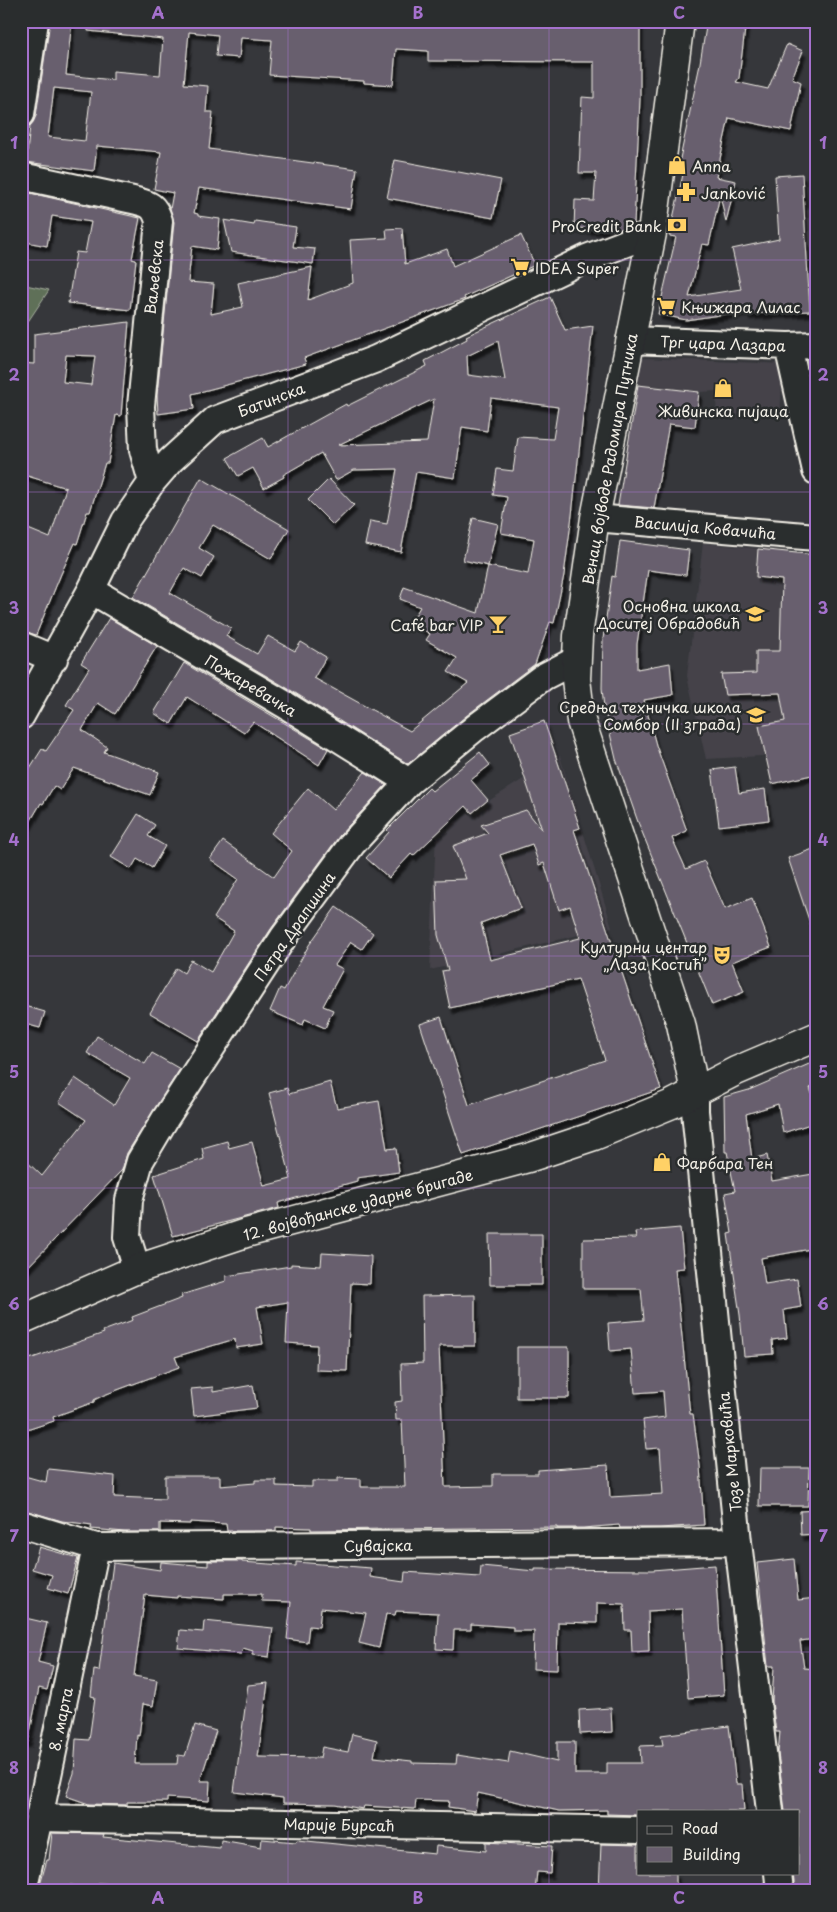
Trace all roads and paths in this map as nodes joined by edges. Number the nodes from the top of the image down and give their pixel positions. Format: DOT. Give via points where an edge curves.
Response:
graph roads {
  1 [pos="35,21"];
  2 [pos="680,21"];
  3 [pos="21,114"];
  4 [pos="21,176"];
  5 [pos="652,233"];
  6 [pos="630,340"];
  7 [pos="816,345"];
  8 [pos="788,346"];
  9 [pos="816,471"];
  10 [pos="152,482"];
  11 [pos="595,518"];
  12 [pos="816,537"];
  13 [pos="91,590"];
  14 [pos="21,644"];
  15 [pos="54,659"];
  16 [pos="576,660"];
  17 [pos="21,716"];
  18 [pos="410,782"];
  19 [pos="816,1038"];
  20 [pos="696,1092"];
  21 [pos="137,1269"];
  22 [pos="21,1320"];
  23 [pos="21,1524"];
  24 [pos="738,1542"];
  25 [pos="96,1547"];
  26 [pos="770,1810"];
  27 [pos="40,1818"];
  28 [pos="637,1830"];
  29 [pos="778,1874"];
  30 [pos="22,1891"];
  31 [pos="780,1891"];
  1 -- 3 [label="street"];
  2 -- 5 [label="main road, Венац војводе Радомира Путника"];
  4 -- 10 [label="street, Ваљевска" via="133,200 150,205 156,211 159,221 142,406 143,450"];
  5 -- 6 [label="main road, Венац војводе Радомира Путника"];
  5 -- 10 [label="street, Батинска" via="587,258 376,359 215,420"];
  6 -- 8 [label="street, Трг цара Лазара"];
  6 -- 11 [label="main road, Венац војводе Радомира Путника"];
  7 -- 8 [label="street, Трг цара Лазара"];
  8 -- 9 [label="street"];
  10 -- 13 [label="street, Батинска" via="126,521"];
  11 -- 12 [label="street, Василија Ковачића"];
  11 -- 16 [label="main road, Венац војводе Радомира Путника"];
  13 -- 15 [label="street, Батинска"];
  13 -- 18 [label="street, Пожаревачка"];
  14 -- 15 [label="street"];
  15 -- 17 [label="street, Батинска"];
  16 -- 18 [label="street, Петра Драпшина" via="543,677"];
  16 -- 20 [label="main road, Венац војводе Радомира Путника" via="581,721 681,1024"];
  18 -- 21 [label="street, Петра Драпшина" via="352,844 284,938 164,1119 140,1161 130,1200 127,1237"];
  19 -- 20 [label="main road, 12. војвођанске ударне бригаде" via="736,1071"];
  20 -- 21 [label="main road, 12. војвођанске ударне бригаде" via="594,1136 528,1158 246,1233"];
  20 -- 24 [label="street, Тозе Марковића" via="695,1111"];
  21 -- 22 [label="main road, 12. војвођанске ударне бригаде"];
  23 -- 25 [label="street, Сувајска"];
  24 -- 25 [label="street, Сувајска"];
  24 -- 26 [label="street, Тозе Марковића"];
  25 -- 27 [label="street, 8. марта"];
  27 -- 28 [label="street, Марије Бурсаћ"];
  27 -- 30 [label="street, 8. марта"];
  29 -- 31 [label="street"];
}
